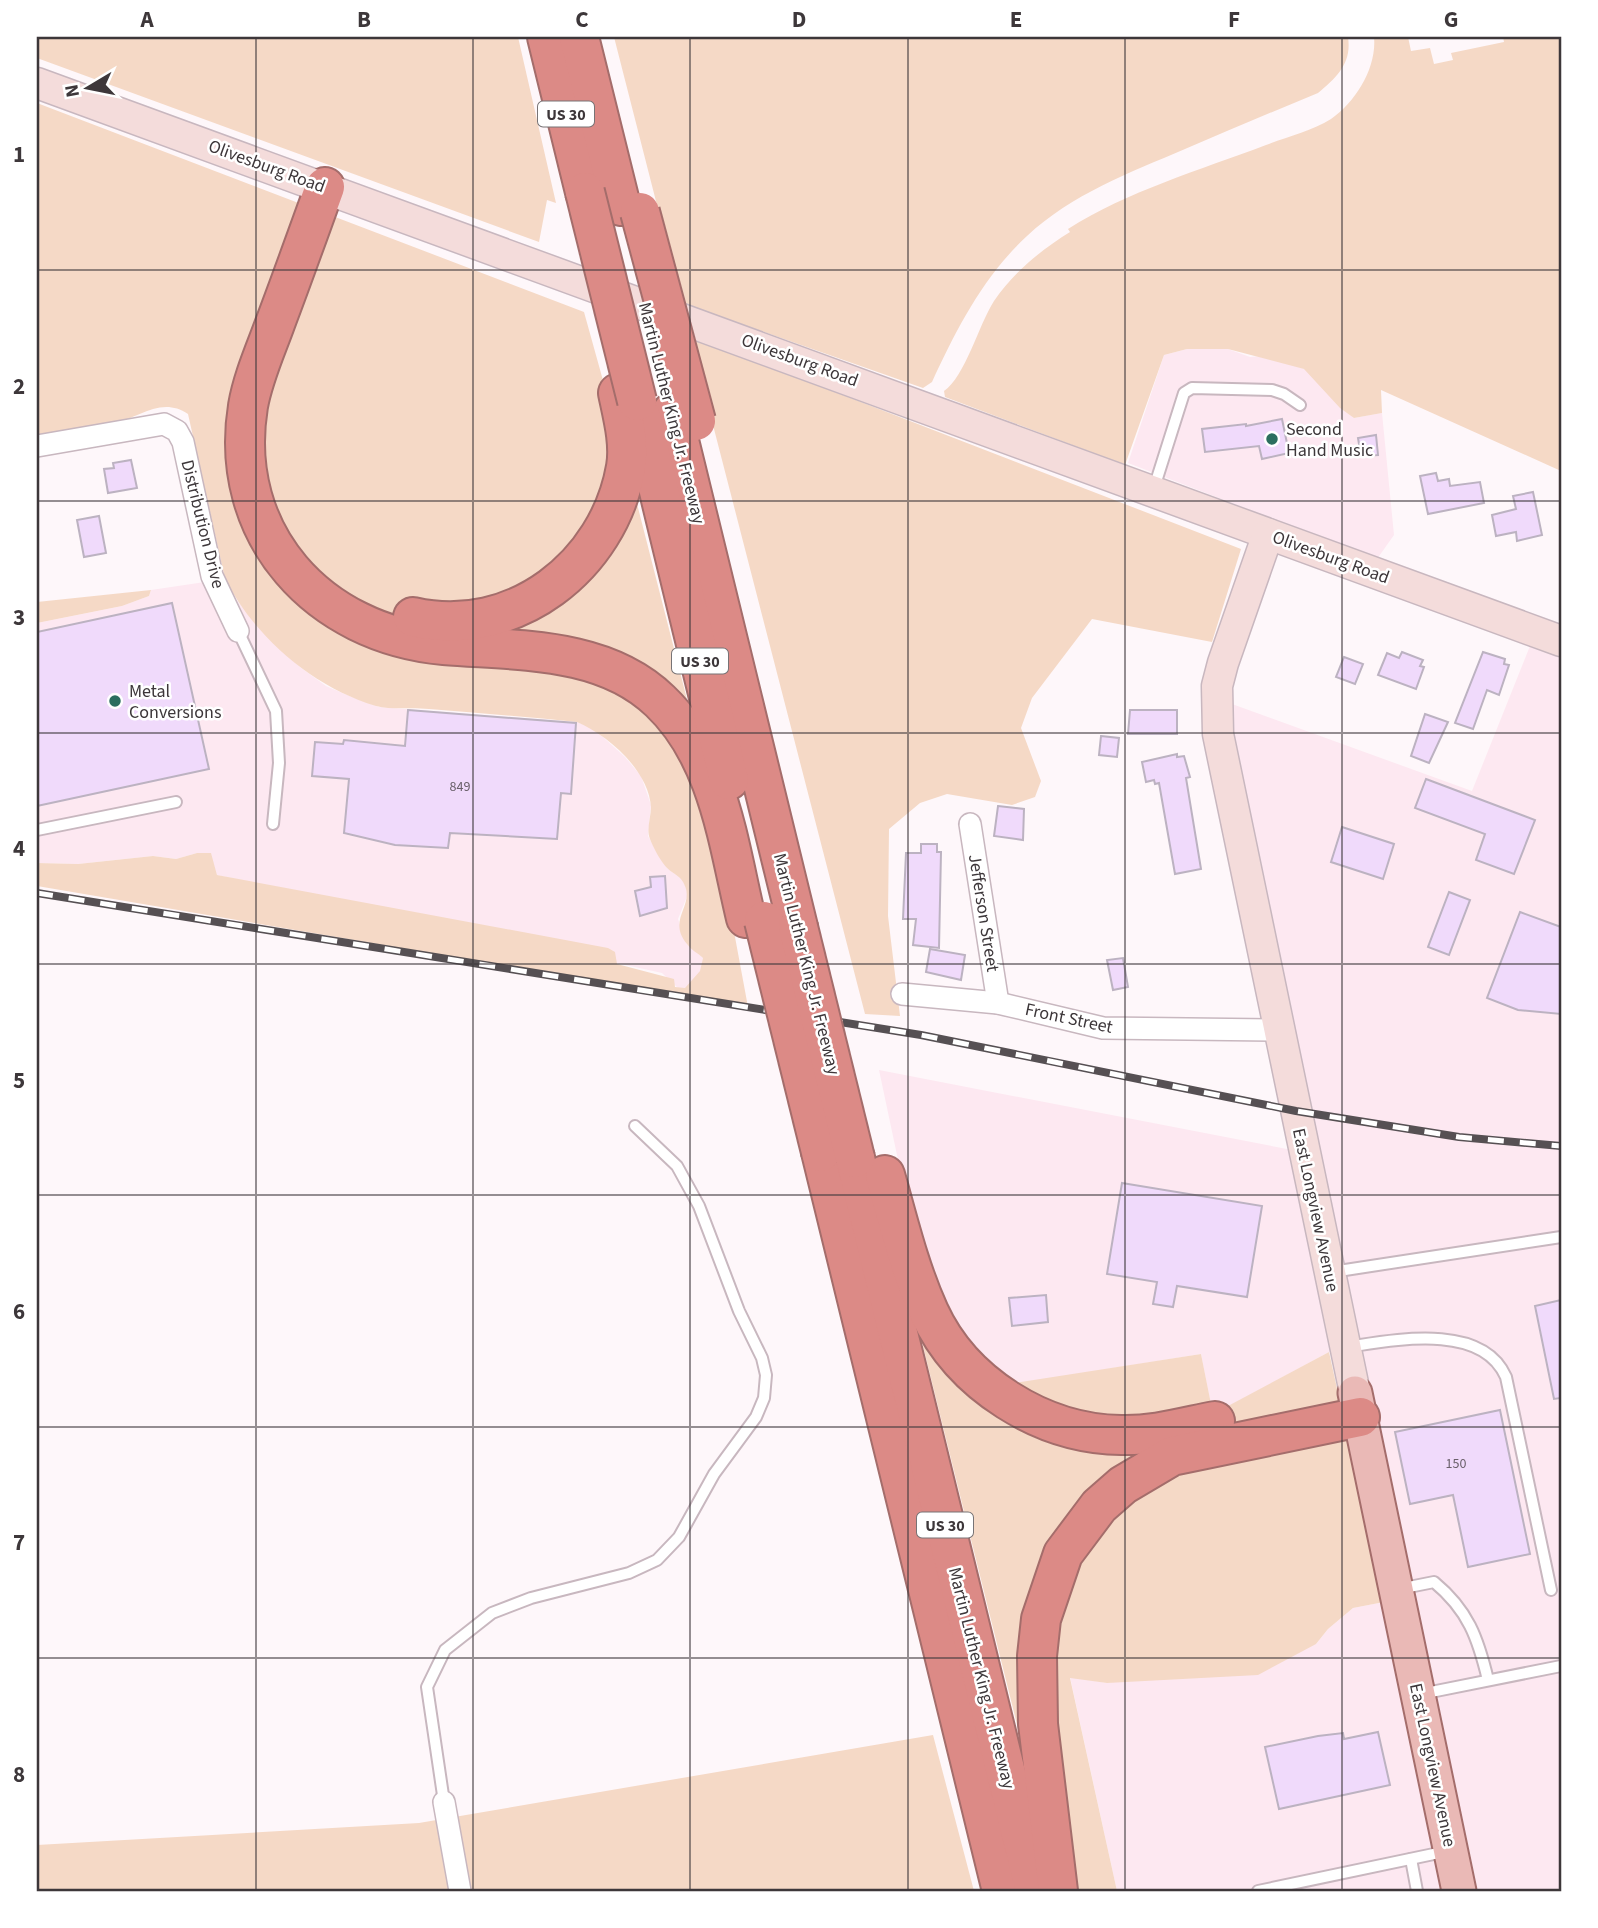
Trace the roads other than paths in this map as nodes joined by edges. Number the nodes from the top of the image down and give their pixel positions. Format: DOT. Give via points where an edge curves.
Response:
graph roads {
  1 [pos="565,45"];
  2 [pos="37,83"];
  3 [pos="338,191"];
  4 [pos="1300,405"];
  5 [pos="656,407"];
  6 [pos="37,446"];
  7 [pos="1153,491"];
  8 [pos="1268,534"];
  9 [pos="238,631"];
  10 [pos="1561,640"];
  11 [pos="177,803"];
  12 [pos="273,824"];
  13 [pos="970,824"];
  14 [pos="37,830"];
  15 [pos="783,924"];
  16 [pos="902,994"];
  17 [pos="998,1003"];
  18 [pos="1279,1030"];
  19 [pos="635,1126"];
  20 [pos="840,1156"];
  21 [pos="1561,1237"];
  22 [pos="1329,1273"];
  23 [pos="1345,1347"];
  24 [pos="1357,1405"];
  25 [pos="887,1423"];
  26 [pos="1396,1589"];
  27 [pos="1551,1590"];
  28 [pos="1561,1665"];
  29 [pos="1488,1681"];
  30 [pos="1418,1695"];
  31 [pos="444,1802"];
  32 [pos="1451,1851"];
  33 [pos="1411,1859"];
  34 [pos="460,1891"];
  35 [pos="983,1891"];
  36 [pos="1002,1891"];
  37 [pos="1035,1891"];
  38 [pos="1058,1891"];
  39 [pos="1258,1891"];
  40 [pos="1418,1891"];
  41 [pos="1459,1891"];
  1 -- 5 [label="highway, Martin Luther King Jr. Freeway / US 30" via="631,209"];
  1 -- 5 [label="highway, Martin Luther King Jr. Freeway / US 30, bridge" via="576,188"];
  2 -- 3 [label="main road, Olivesburg Road"];
  3 -- 5 [label="highway" via="276,397 269,454 276,494 292,531 316,562 359,597 398,613 443,620 492,615 554,588 601,535 620,494 627,442"];
  3 -- 7 [label="main road, Olivesburg Road"];
  3 -- 15 [label="highway" via="248,406 247,471 266,531 303,584 362,626 432,644 559,654 619,673 659,699 688,734"];
  4 -- 7 [label="lane" via="1272,390 1192,388 1184,393"];
  5 -- 15 [label="highway, Martin Luther King Jr. Freeway / US 30"];
  5 -- 15 [label="highway" via="743,596"];
  6 -- 9 [label="street, Distribution Drive" via="164,424 177,431 212,576"];
  7 -- 8 [label="main road, Olivesburg Road"];
  8 -- 10 [label="main road, Olivesburg Road"];
  8 -- 18 [label="main road, East Longview Avenue" via="1223,663 1216,709 1222,765"];
  9 -- 12 [label="lane" via="276,711 279,763"];
  11 -- 14 [label="lane"];
  13 -- 17 [label="street, Jefferson Street"];
  15 -- 20 [label="highway, Martin Luther King Jr. Freeway / US 30, bridge"];
  15 -- 20 [label="highway"];
  16 -- 17 [label="street, Front Street"];
  17 -- 18 [label="street, Front Street" via="1103,1028"];
  18 -- 22 [label="main road, East Longview Avenue"];
  19 -- 31 [label="lane" via="677,1166 699,1206 762,1358 764,1398 678,1537 657,1560 629,1573 492,1613 445,1650 427,1687"];
  20 -- 24 [label="highway" via="908,1256 941,1333 980,1379 1045,1420 1093,1433 1147,1434"];
  20 -- 25 [label="highway, Martin Luther King Jr. Freeway / US 30" via="838,1223"];
  20 -- 37 [label="highway, Martin Luther King Jr. Freeway / US 30"];
  21 -- 22 [label="lane"];
  22 -- 23 [label="main road, East Longview Avenue"];
  23 -- 24 [label="main road, East Longview Avenue"];
  23 -- 27 [label="lane" via="1435,1339 1479,1348 1498,1359 1506,1377"];
  24 -- 26 [label="main road, East Longview Avenue"];
  24 -- 38 [label="highway" via="1172,1456 1123,1485 1099,1506 1069,1545 1050,1586 1037,1656 1039,1734"];
  25 -- 35 [label="highway" via="888,1494"];
  25 -- 36 [label="highway, Martin Luther King Jr. Freeway / US 30"];
  26 -- 29 [label="lane" via="1434,1582 1456,1600 1479,1644"];
  26 -- 30 [label="main road, East Longview Avenue"];
  28 -- 29 [label="lane"];
  29 -- 30 [label="lane"];
  30 -- 32 [label="main road, East Longview Avenue"];
  31 -- 34 [label="street"];
  32 -- 33 [label="lane"];
  32 -- 41 [label="main road, East Longview Avenue"];
  33 -- 39 [label="lane"];
  33 -- 40 [label="lane"];
}
